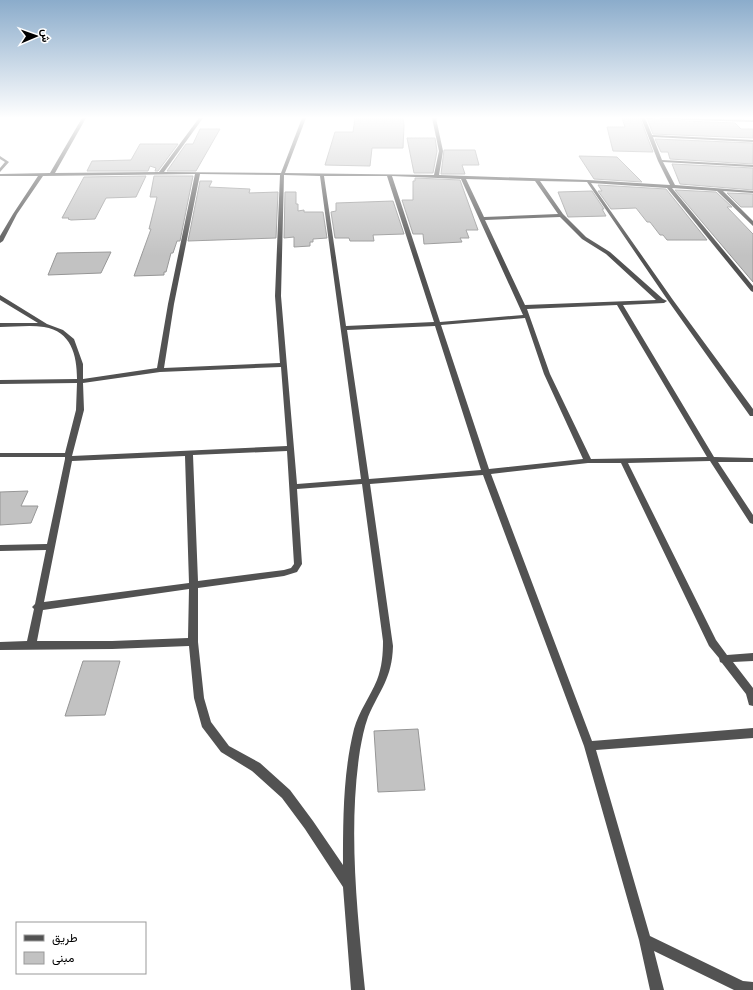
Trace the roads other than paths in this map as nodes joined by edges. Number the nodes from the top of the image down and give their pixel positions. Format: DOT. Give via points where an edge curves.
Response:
graph roads {
  1 [pos="58,164"];
  2 [pos="167,164"];
  3 [pos="286,164"];
  4 [pos="438,164"];
  5 [pos="661,164"];
  6 [pos="720,164"];
  7 [pos="753,166"];
  8 [pos="198,173"];
  9 [pos="0,174"];
  10 [pos="42,174"];
  11 [pos="52,174"];
  12 [pos="160,174"];
  13 [pos="282,175"];
  14 [pos="322,175"];
  15 [pos="389,175"];
  16 [pos="436,176"];
  17 [pos="463,178"];
  18 [pos="536,179"];
  19 [pos="588,181"];
  20 [pos="670,186"];
  21 [pos="719,190"];
  22 [pos="753,192"];
  23 [pos="561,215"];
  24 [pos="482,219"];
  25 [pos="753,224"];
  26 [pos="0,241"];
  27 [pos="753,290"];
  28 [pos="0,297"];
  29 [pos="661,301"];
  30 [pos="671,301"];
  31 [pos="619,303"];
  32 [pos="522,307"];
  33 [pos="527,316"];
  34 [pos="437,324"];
  35 [pos="0,325"];
  36 [pos="45,325"];
  37 [pos="344,328"];
  38 [pos="284,364"];
  39 [pos="160,370"];
  40 [pos="80,381"];
  41 [pos="0,382"];
  42 [pos="749,403"];
  43 [pos="753,414"];
  44 [pos="291,448"];
  45 [pos="189,454"];
  46 [pos="0,455"];
  47 [pos="68,457"];
  48 [pos="712,458"];
  49 [pos="624,460"];
  50 [pos="753,460"];
  51 [pos="588,461"];
  52 [pos="486,472"];
  53 [pos="365,482"];
  54 [pos="293,487"];
  55 [pos="753,521"];
  56 [pos="50,547"];
  57 [pos="0,548"];
  58 [pos="194,585"];
  59 [pos="37,607"];
  60 [pos="194,642"];
  61 [pos="31,645"];
  62 [pos="0,646"];
  63 [pos="753,657"];
  64 [pos="723,659"];
  65 [pos="753,702"];
  66 [pos="753,733"];
  67 [pos="589,746"];
  68 [pos="349,885"];
  69 [pos="645,940"];
  70 [pos="753,989"];
  71 [pos="358,990"];
  72 [pos="657,990"];
  1 -- 11 [label="street"];
  2 -- 12 [label="street"];
  3 -- 13 [label="street"];
  4 -- 16 [label="street"];
  5 -- 20 [label="street"];
  6 -- 7 [label="street"];
  8 -- 12 [label="street"];
  8 -- 13 [label="street"];
  8 -- 39 [label="street"];
  9 -- 10 [label="street"];
  10 -- 11 [label="street"];
  10 -- 26 [label="street"];
  11 -- 12 [label="street"];
  13 -- 14 [label="street"];
  13 -- 38 [label="street" via="278,296"];
  14 -- 15 [label="street"];
  14 -- 37 [label="street"];
  15 -- 16 [label="street"];
  15 -- 34 [label="street"];
  16 -- 17 [label="street"];
  17 -- 18 [label="street"];
  17 -- 24 [label="street"];
  18 -- 19 [label="street"];
  18 -- 23 [label="street"];
  19 -- 20 [label="street"];
  19 -- 30 [label="street"];
  20 -- 21 [label="street"];
  20 -- 27 [label="street"];
  21 -- 22 [label="street"];
  21 -- 25 [label="street"];
  23 -- 24 [label="street"];
  23 -- 29 [label="street" via="584,238 608,253"];
  24 -- 32 [label="street"];
  28 -- 36 [label="street"];
  29 -- 30 [label="street"];
  29 -- 31 [label="street"];
  30 -- 42 [label="street"];
  31 -- 32 [label="street"];
  31 -- 48 [label="street"];
  32 -- 33 [label="street"];
  33 -- 34 [label="street"];
  33 -- 51 [label="street" via="547,374"];
  34 -- 37 [label="street"];
  34 -- 52 [label="street"];
  35 -- 36 [label="street"];
  36 -- 40 [label="street" via="61,331 72,340 80,364"];
  37 -- 53 [label="street"];
  38 -- 39 [label="street"];
  38 -- 44 [label="street"];
  39 -- 40 [label="street"];
  40 -- 41 [label="street"];
  40 -- 47 [label="street" via="80,410"];
  42 -- 43 [label="street"];
  44 -- 45 [label="street"];
  44 -- 54 [label="street"];
  45 -- 47 [label="street"];
  45 -- 58 [label="street"];
  46 -- 47 [label="street"];
  47 -- 56 [label="street"];
  48 -- 49 [label="street"];
  48 -- 50 [label="street"];
  48 -- 55 [label="street"];
  49 -- 51 [label="street"];
  49 -- 64 [label="street" via="712,643"];
  51 -- 52 [label="street"];
  52 -- 53 [label="street"];
  52 -- 67 [label="street"];
  53 -- 54 [label="street"];
  53 -- 68 [label="street" via="388,654 382,680 360,727 354,757 350,788"];
  54 -- 58 [label="street" via="298,564 294,570"];
  56 -- 57 [label="street"];
  56 -- 59 [label="street"];
  58 -- 59 [label="street"];
  58 -- 60 [label="street"];
  59 -- 61 [label="street"];
  60 -- 61 [label="street"];
  60 -- 68 [label="street" via="199,698 206,724 225,749 256,767 286,794"];
  61 -- 62 [label="street"];
  63 -- 64 [label="street"];
  64 -- 65 [label="street" via="742,680"];
  66 -- 67 [label="street"];
  67 -- 69 [label="street"];
  68 -- 71 [label="street"];
  69 -- 70 [label="street" via="742,987"];
  69 -- 72 [label="street"];
}
